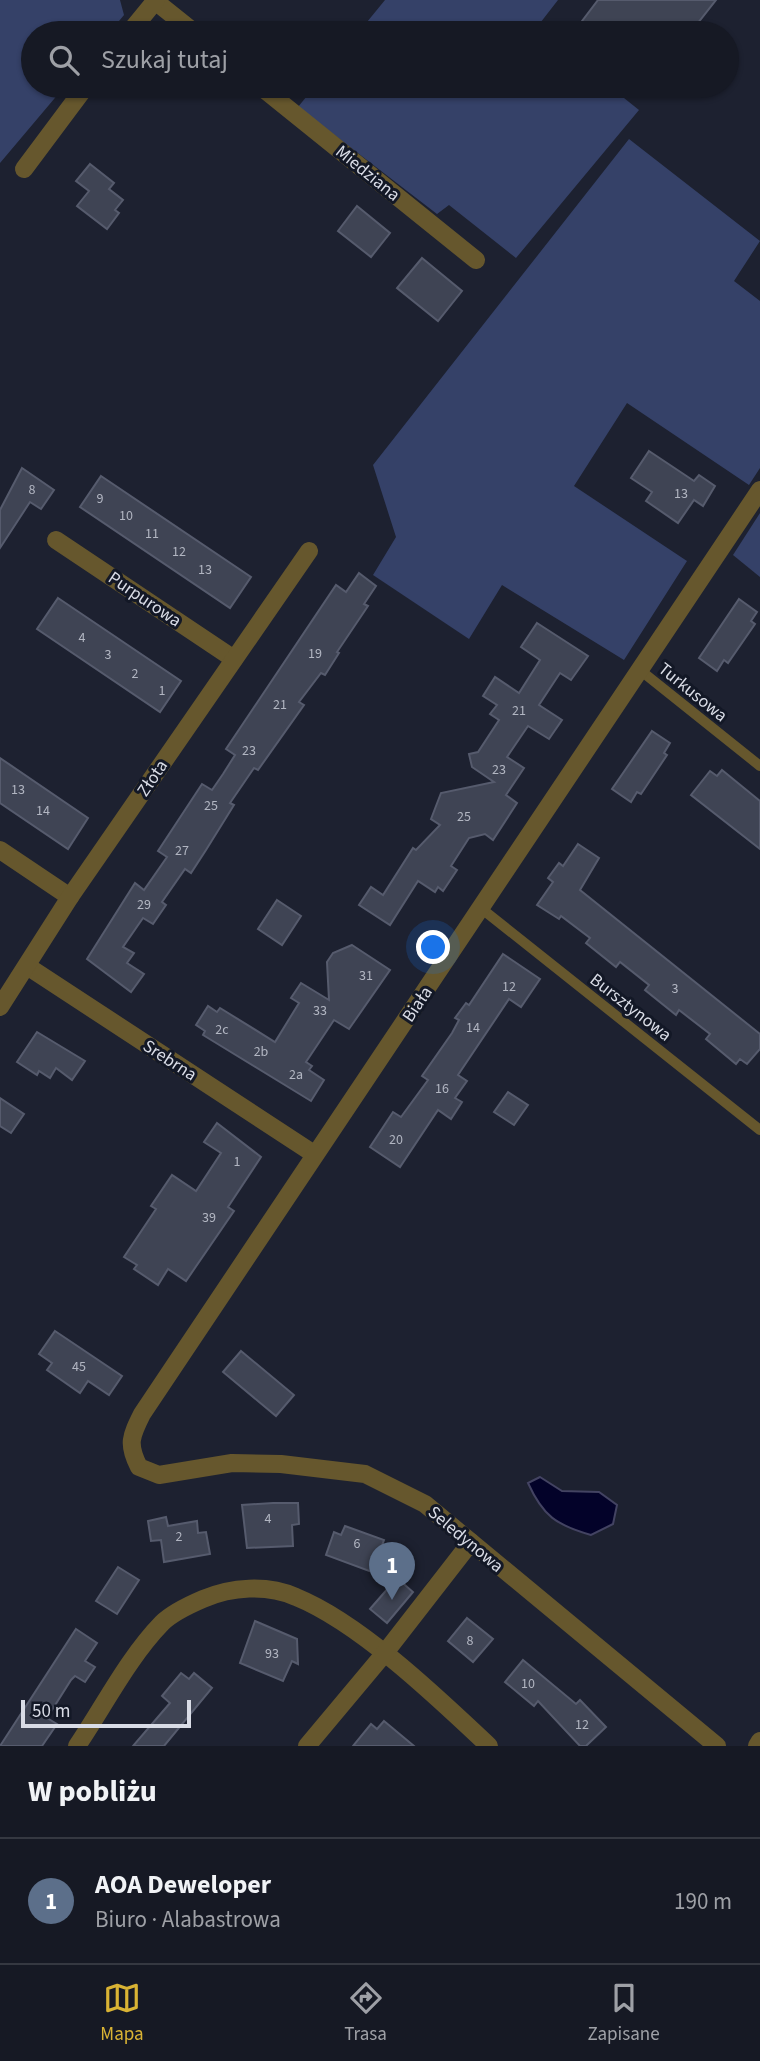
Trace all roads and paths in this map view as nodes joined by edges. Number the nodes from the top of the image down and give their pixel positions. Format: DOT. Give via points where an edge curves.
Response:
graph roads {
  1 [pos="156,1"];
  2 [pos="139,21"];
  3 [pos="180,21"];
  4 [pos="77,98"];
  5 [pos="275,98"];
  6 [pos="24,169"];
  7 [pos="476,260"];
  8 [pos="760,490"];
  9 [pos="56,540"];
  10 [pos="309,551"];
  11 [pos="234,659"];
  12 [pos="640,670"];
  13 [pos="760,766"];
  14 [pos="0,850"];
  15 [pos="70,897"];
  16 [pos="482,909"];
  17 [pos="27,966"];
  18 [pos="0,1007"];
  19 [pos="760,1130"];
  20 [pos="314,1154"];
  21 [pos="131,1452"];
  22 [pos="471,1542"];
  23 [pos="384,1654"];
  24 [pos="760,1741"];
  25 [pos="77,1746"];
  26 [pos="307,1746"];
  27 [pos="489,1746"];
  28 [pos="717,1746"];
  29 [pos="757,1746"];
  1 -- 2 [label="street"];
  1 -- 3 [label="street"];
  4 -- 6 [label="street"];
  5 -- 7 [label="street, Miedziana"];
  8 -- 12 [label="street, Biała"];
  9 -- 11 [label="street, Purpurowa"];
  10 -- 11 [label="street, Złota"];
  11 -- 15 [label="street, Złota"];
  12 -- 13 [label="lane, Turkusowa"];
  12 -- 16 [label="street, Biała"];
  14 -- 15 [label="street"];
  15 -- 17 [label="street, Złota"];
  16 -- 19 [label="lane, Bursztynowa"];
  16 -- 20 [label="street, Biała"];
  17 -- 18 [label="street, Złota"];
  17 -- 20 [label="street, Srebrna"];
  20 -- 21 [label="street, Biała" via="142,1414 132,1434"];
  21 -- 22 [label="street, Seledynowa" via="139,1467 159,1475 232,1463 365,1474 425,1504"];
  22 -- 23 [label="street"];
  22 -- 28 [label="street, Seledynowa"];
  23 -- 25 [label="street" via="328,1613 294,1596 257,1588 219,1592 163,1622"];
  23 -- 26 [label="street"];
  23 -- 27 [label="street"];
  24 -- 29 [label="street"];
}
